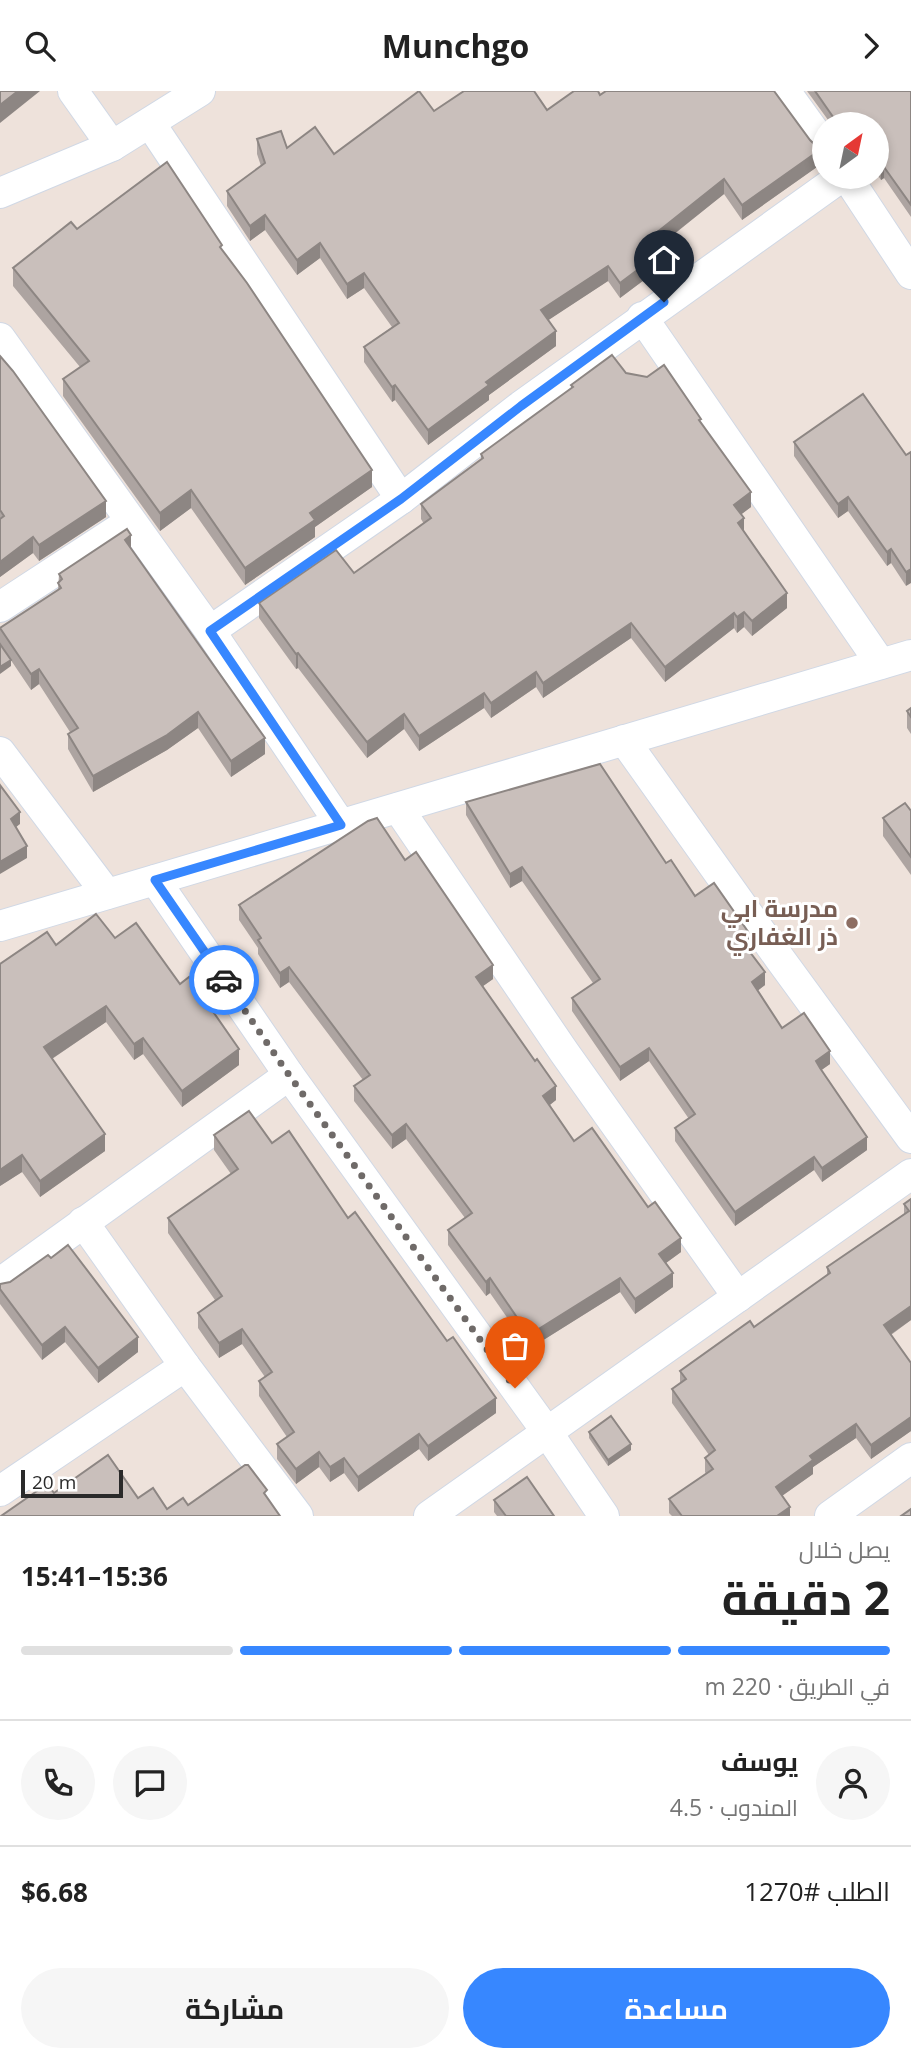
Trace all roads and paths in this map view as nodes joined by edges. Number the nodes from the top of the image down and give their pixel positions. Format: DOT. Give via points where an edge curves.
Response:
graph roads {
  1 [pos="73,91"];
  2 [pos="200,91"];
  3 [pos="785,91"];
  4 [pos="149,123"];
  5 [pos="812,128"];
  6 [pos="112,146"];
  7 [pos="824,189"];
  8 [pos="855,189"];
  9 [pos="0,193"];
  10 [pos="911,274"];
  11 [pos="642,317"];
  12 [pos="0,338"];
  13 [pos="401,499"];
  14 [pos="130,522"];
  15 [pos="0,607"];
  16 [pos="210,631"];
  17 [pos="911,655"];
  18 [pos="881,664"];
  19 [pos="624,740"];
  20 [pos="0,753"];
  21 [pos="398,808"];
  22 [pos="341,825"];
  23 [pos="155,880"];
  24 [pos="107,894"];
  25 [pos="0,926"];
  26 [pos="289,1075"];
  27 [pos="911,1138"];
  28 [pos="911,1174"];
  29 [pos="83,1221"];
  30 [pos="0,1283"];
  31 [pos="737,1297"];
  32 [pos="185,1366"];
  33 [pos="547,1432"];
  34 [pos="911,1458"];
  35 [pos="0,1491"];
  36 [pos="298,1516"];
  37 [pos="429,1516"];
  38 [pos="604,1516"];
  39 [pos="830,1516"];
  1 -- 6 [label="street"];
  2 -- 4 [label="street"];
  3 -- 5 [label="street"];
  4 -- 6 [label="street"];
  4 -- 13 [label="street"];
  6 -- 9 [label="street"];
  7 -- 11 [label="street"];
  8 -- 10 [label="street"];
  11 -- 13 [label="street"];
  11 -- 18 [label="street"];
  12 -- 14 [label="street"];
  13 -- 16 [label="street"];
  14 -- 15 [label="street"];
  14 -- 16 [label="street"];
  16 -- 22 [label="street"];
  17 -- 18 [label="street"];
  18 -- 19 [label="street"];
  19 -- 21 [label="street"];
  19 -- 27 [label="street"];
  20 -- 24 [label="street"];
  21 -- 22 [label="street"];
  21 -- 31 [label="street"];
  22 -- 23 [label="street"];
  23 -- 24 [label="street"];
  23 -- 26 [label="street"];
  24 -- 25 [label="street"];
  26 -- 29 [label="street"];
  26 -- 33 [label="street"];
  28 -- 31 [label="street"];
  29 -- 30 [label="street"];
  29 -- 32 [label="street"];
  31 -- 33 [label="street"];
  32 -- 35 [label="street"];
  32 -- 36 [label="street"];
  33 -- 37 [label="street"];
  33 -- 38 [label="street"];
  34 -- 39 [label="street"];
}
